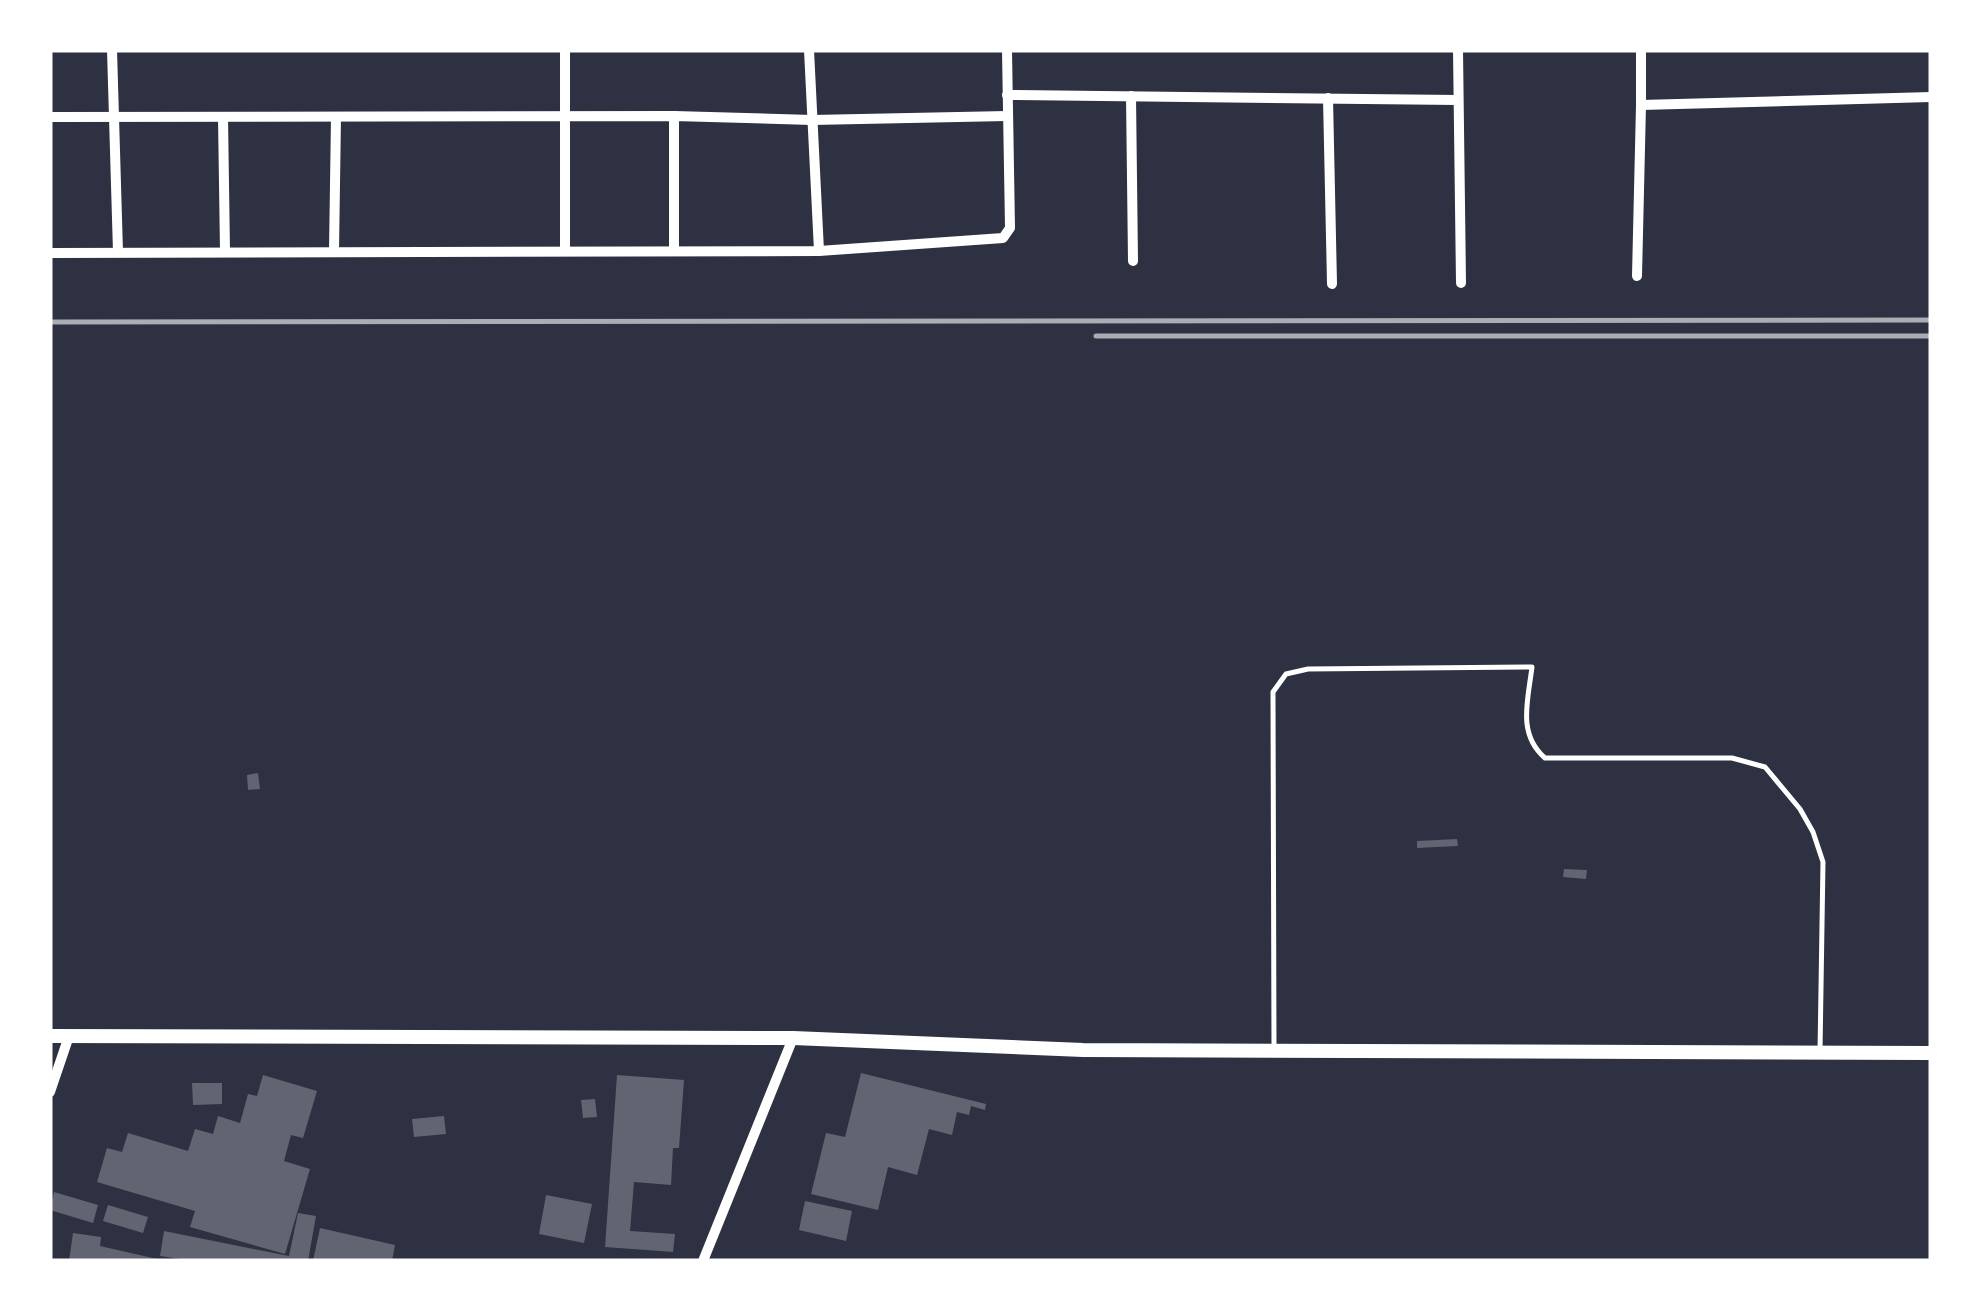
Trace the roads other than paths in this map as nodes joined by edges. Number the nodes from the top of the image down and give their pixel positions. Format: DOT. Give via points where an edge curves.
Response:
graph roads {
  1 [pos="112,50"];
  2 [pos="565,50"];
  3 [pos="809,50"];
  4 [pos="1006,50"];
  5 [pos="1458,50"];
  6 [pos="1641,50"];
  7 [pos="1007,95"];
  8 [pos="1131,96"];
  9 [pos="1931,97"];
  10 [pos="1328,98"];
  11 [pos="1458,100"];
  12 [pos="1640,105"];
  13 [pos="674,116"];
  14 [pos="1007,116"];
  15 [pos="50,117"];
  16 [pos="112,117"];
  17 [pos="223,117"];
  18 [pos="336,117"];
  19 [pos="565,117"];
  20 [pos="812,120"];
  21 [pos="334,251"];
  22 [pos="564,251"];
  23 [pos="674,251"];
  24 [pos="118,252"];
  25 [pos="225,252"];
  26 [pos="819,252"];
  27 [pos="50,253"];
  28 [pos="1133,261"];
  29 [pos="1636,276"];
  30 [pos="1461,283"];
  31 [pos="1332,284"];
  32 [pos="50,1036"];
  33 [pos="69,1036"];
  34 [pos="793,1038"];
  35 [pos="1274,1050"];
  36 [pos="1820,1050"];
  37 [pos="1931,1053"];
  38 [pos="50,1092"];
  39 [pos="704,1261"];
  1 -- 16 [label="street"];
  2 -- 19 [label="street"];
  3 -- 20 [label="street"];
  4 -- 7 [label="street"];
  5 -- 11 [label="street"];
  6 -- 12 [label="street"];
  7 -- 8 [label="street"];
  7 -- 14 [label="street"];
  8 -- 10 [label="street"];
  8 -- 28 [label="street"];
  9 -- 12 [label="street"];
  10 -- 11 [label="street"];
  10 -- 31 [label="street"];
  11 -- 30 [label="street"];
  12 -- 29 [label="street"];
  13 -- 19 [label="street"];
  13 -- 20 [label="street"];
  13 -- 23 [label="street"];
  14 -- 20 [label="street"];
  14 -- 26 [label="street" via="1010,228 1003,238"];
  15 -- 16 [label="street"];
  16 -- 17 [label="street"];
  16 -- 24 [label="street"];
  17 -- 18 [label="street"];
  17 -- 25 [label="street"];
  18 -- 19 [label="street"];
  18 -- 21 [label="street"];
  19 -- 22 [label="street"];
  20 -- 26 [label="street"];
  21 -- 22 [label="street"];
  21 -- 25 [label="street"];
  22 -- 23 [label="street"];
  23 -- 26 [label="street"];
  24 -- 25 [label="street"];
  24 -- 27 [label="street"];
  32 -- 33 [label="street"];
  33 -- 34 [label="street"];
  33 -- 38 [label="street"];
  34 -- 35 [label="street"];
  34 -- 39 [label="street"];
  35 -- 36 [label="street"];
  35 -- 36 [label="lane" via="1273,692 1286,674 1308,669 1532,667 1526,720 1533,747 1545,758 1732,758 1766,767 1787,792 1823,862"];
  36 -- 37 [label="street"];
}
